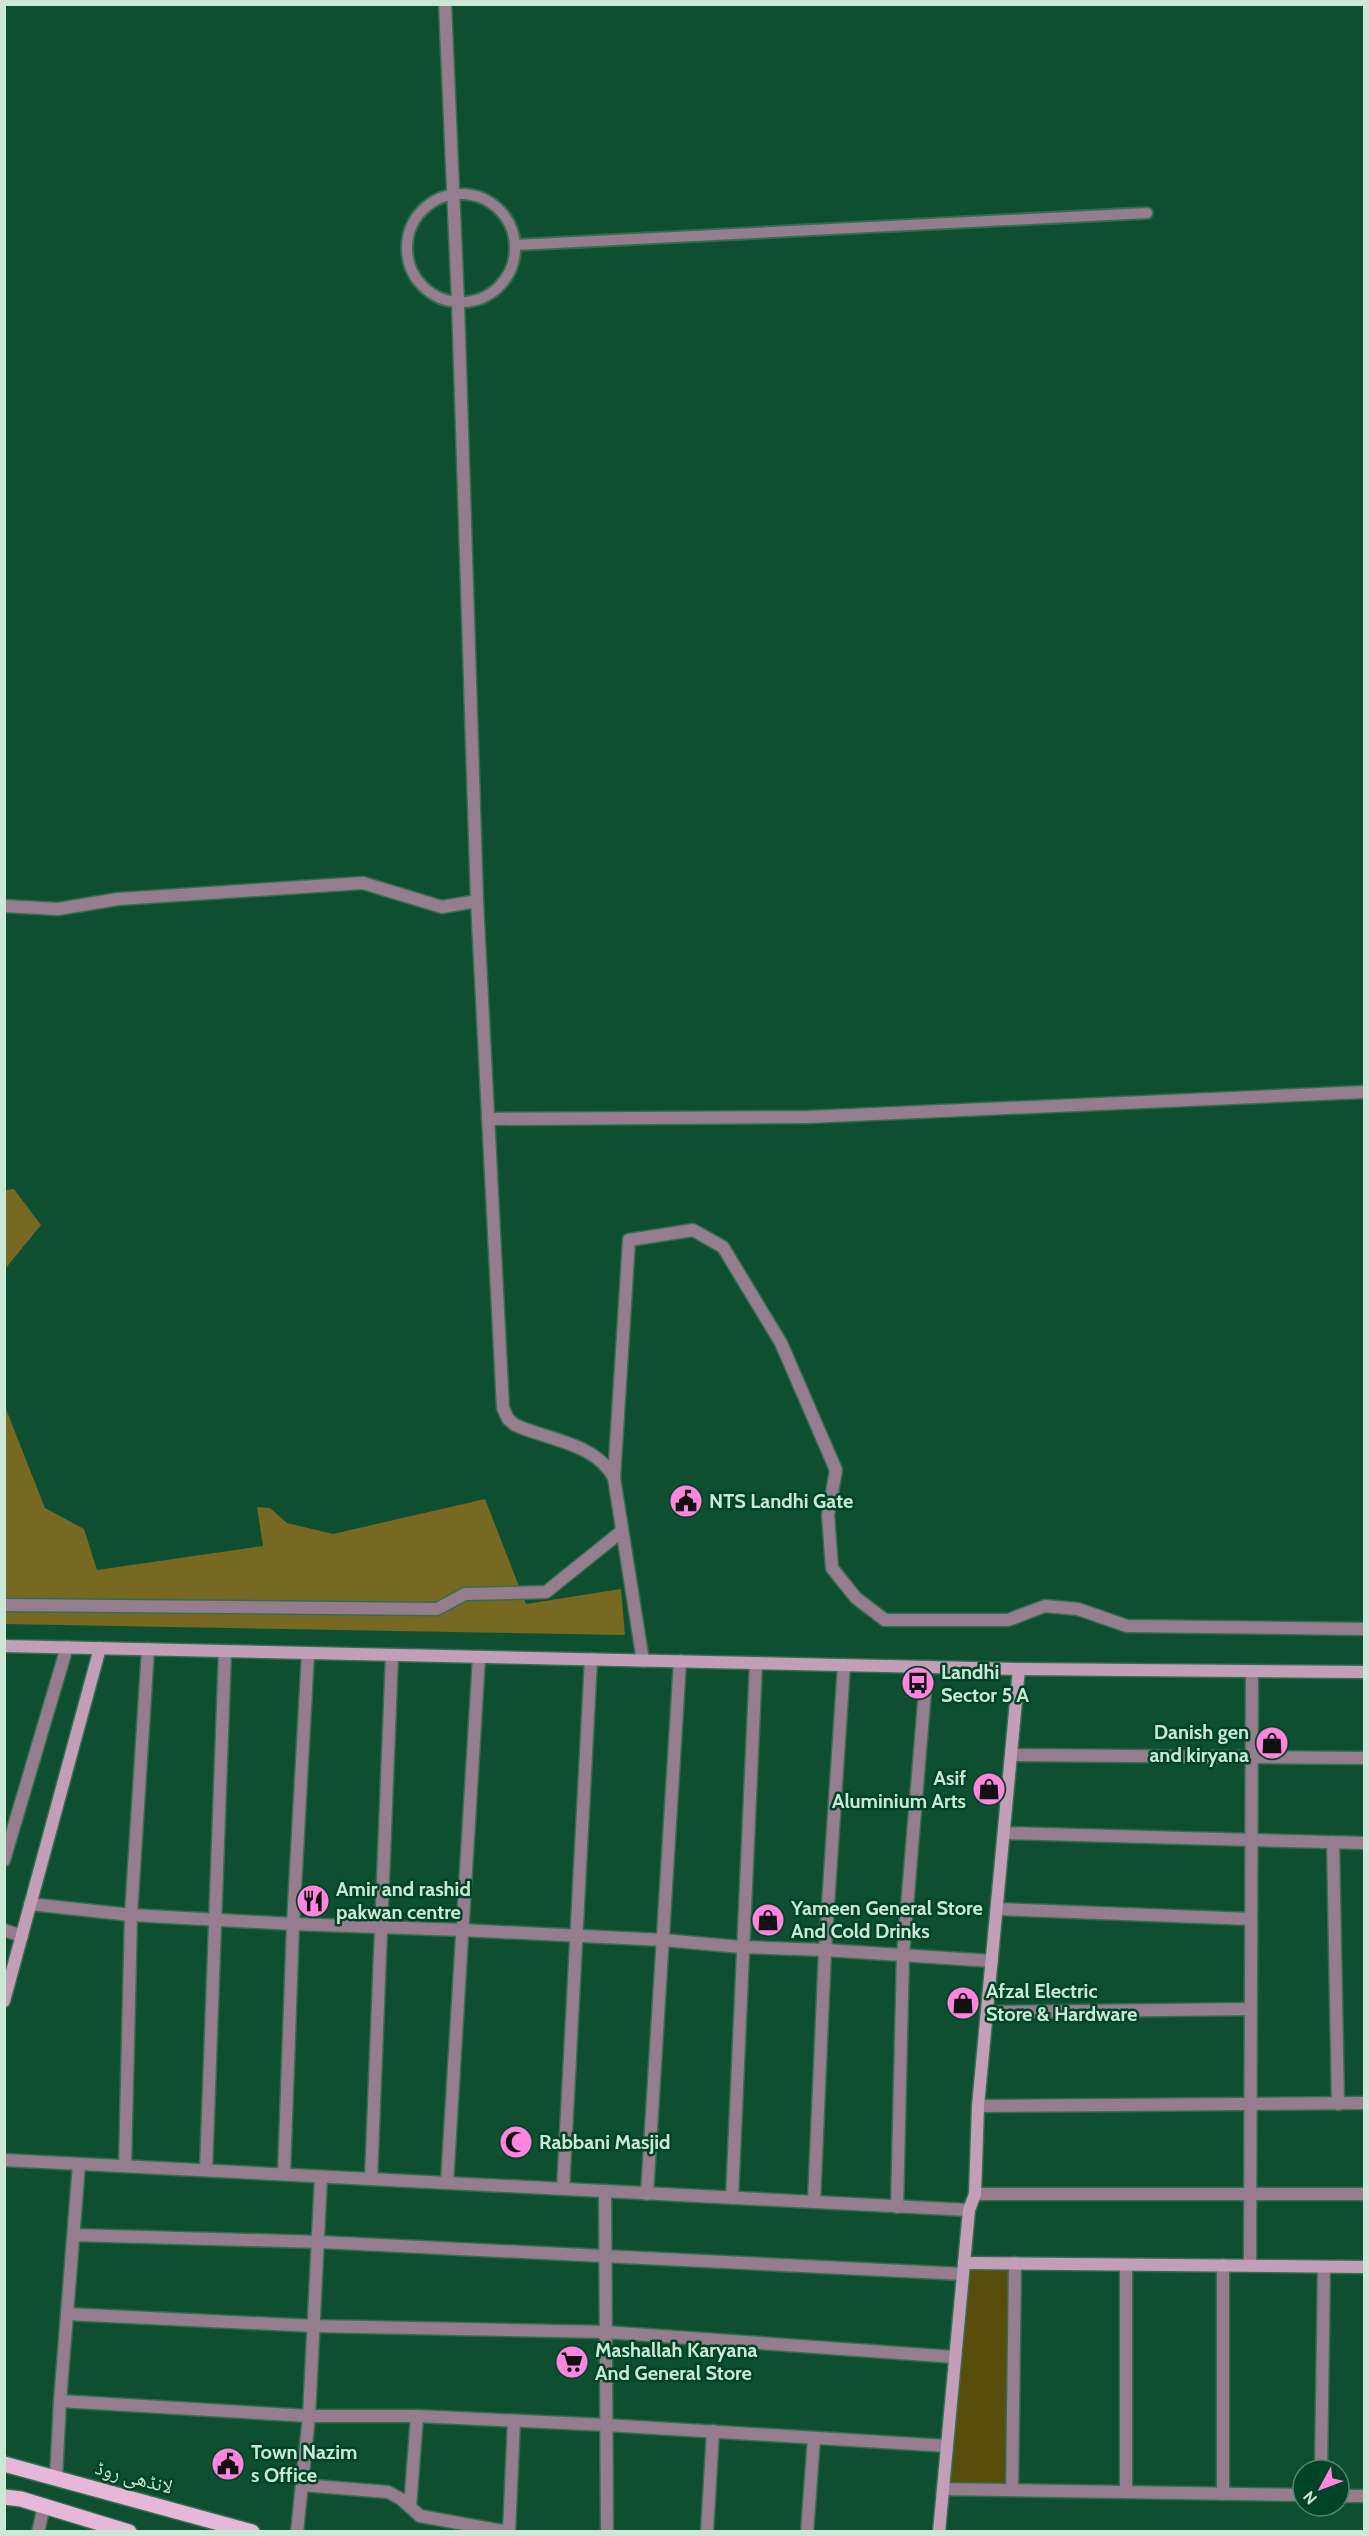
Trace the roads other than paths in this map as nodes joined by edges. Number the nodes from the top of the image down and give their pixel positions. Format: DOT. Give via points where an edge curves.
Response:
graph roads {
  1 [pos="446,4"];
  2 [pos="453,194"];
  3 [pos="1147,213"];
  4 [pos="515,245"];
  5 [pos="458,303"];
  6 [pos="477,901"];
  7 [pos="4,906"];
  8 [pos="1365,1092"];
  9 [pos="488,1119"];
  10 [pos="614,1478"];
  11 [pos="622,1532"];
  12 [pos="4,1605"];
  13 [pos="1365,1629"];
  14 [pos="4,1646"];
  15 [pos="67,1647"];
  16 [pos="100,1648"];
  17 [pos="148,1649"];
  18 [pos="225,1651"];
  19 [pos="308,1653"];
  20 [pos="392,1655"];
  21 [pos="479,1657"];
  22 [pos="591,1659"];
  23 [pos="644,1660"];
  24 [pos="680,1661"];
  25 [pos="756,1663"];
  26 [pos="844,1665"];
  27 [pos="927,1667"];
  28 [pos="1019,1669"];
  29 [pos="1252,1671"];
  30 [pos="1365,1672"];
  31 [pos="1011,1755"];
  32 [pos="1252,1756"];
  33 [pos="1365,1758"];
  34 [pos="1004,1833"];
  35 [pos="1252,1840"];
  36 [pos="1332,1842"];
  37 [pos="1365,1843"];
  38 [pos="4,1860"];
  39 [pos="30,1904"];
  40 [pos="997,1909"];
  41 [pos="131,1915"];
  42 [pos="216,1918"];
  43 [pos="1251,1919"];
  44 [pos="293,1924"];
  45 [pos="382,1927"];
  46 [pos="4,1930"];
  47 [pos="462,1930"];
  48 [pos="22,1936"];
  49 [pos="576,1936"];
  50 [pos="663,1940"];
  51 [pos="741,1947"];
  52 [pos="825,1950"];
  53 [pos="903,1955"];
  54 [pos="992,1961"];
  55 [pos="4,2001"];
  56 [pos="1250,2009"];
  57 [pos="987,2012"];
  58 [pos="1365,2103"];
  59 [pos="1338,2104"];
  60 [pos="1250,2105"];
  61 [pos="978,2106"];
  62 [pos="4,2160"];
  63 [pos="80,2164"];
  64 [pos="125,2166"];
  65 [pos="206,2170"];
  66 [pos="284,2174"];
  67 [pos="321,2176"];
  68 [pos="371,2179"];
  69 [pos="447,2183"];
  70 [pos="563,2189"];
  71 [pos="604,2191"];
  72 [pos="1251,2193"];
  73 [pos="1365,2193"];
  74 [pos="647,2194"];
  75 [pos="975,2194"];
  76 [pos="732,2198"];
  77 [pos="814,2202"];
  78 [pos="897,2207"];
  79 [pos="969,2210"];
  80 [pos="74,2235"];
  81 [pos="320,2242"];
  82 [pos="604,2255"];
  83 [pos="1015,2263"];
  84 [pos="1126,2265"];
  85 [pos="1223,2265"];
  86 [pos="1250,2266"];
  87 [pos="1324,2267"];
  88 [pos="1365,2267"];
  89 [pos="964,2268"];
  90 [pos="67,2314"];
  91 [pos="314,2326"];
  92 [pos="605,2332"];
  93 [pos="955,2356"];
  94 [pos="60,2401"];
  95 [pos="309,2416"];
  96 [pos="417,2416"];
  97 [pos="514,2421"];
  98 [pos="606,2425"];
  99 [pos="714,2431"];
  100 [pos="814,2438"];
  101 [pos="947,2446"];
  102 [pos="1321,2458"];
  103 [pos="4,2464"];
  104 [pos="56,2478"];
  105 [pos="302,2485"];
  106 [pos="943,2489"];
  107 [pos="1012,2490"];
  108 [pos="1126,2492"];
  109 [pos="1223,2494"];
  110 [pos="1291,2495"];
  111 [pos="4,2497"];
  112 [pos="45,2506"];
  113 [pos="410,2507"];
  114 [pos="124,2531"];
  115 [pos="38,2532"];
  116 [pos="252,2532"];
  117 [pos="297,2532"];
  118 [pos="508,2532"];
  119 [pos="607,2532"];
  120 [pos="707,2532"];
  121 [pos="807,2532"];
  122 [pos="939,2532"];
  1 -- 2 [label="street"];
  2 -- 4 [label="lane" via="471,194 502,212 512,228"];
  2 -- 5 [label="street"];
  2 -- 5 [label="lane" via="424,207 414,219 406,250 409,266 428,292"];
  3 -- 4 [label="lane"];
  4 -- 5 [label="lane" via="512,268 500,287 480,299"];
  5 -- 6 [label="street"];
  6 -- 7 [label="street" via="442,906 363,883 118,899 58,909"];
  6 -- 9 [label="street"];
  8 -- 9 [label="street" via="808,1117"];
  9 -- 10 [label="street" via="503,1408 514,1425 593,1454"];
  10 -- 11 [label="street"];
  10 -- 13 [label="street" via="629,1240 693,1230 723,1247 781,1343 836,1470 828,1515 832,1568 856,1598 885,1620 1008,1620 1045,1605 1078,1610 1127,1626"];
  11 -- 12 [label="street" via="546,1592 465,1594 437,1609"];
  11 -- 23 [label="street"];
  14 -- 15 [label="street"];
  15 -- 16 [label="street"];
  15 -- 38 [label="street"];
  16 -- 17 [label="street"];
  16 -- 39 [label="street"];
  17 -- 18 [label="street"];
  17 -- 41 [label="street"];
  18 -- 19 [label="street"];
  18 -- 42 [label="street"];
  19 -- 20 [label="street"];
  19 -- 44 [label="street"];
  20 -- 21 [label="street"];
  20 -- 45 [label="street"];
  21 -- 22 [label="street"];
  21 -- 47 [label="street"];
  22 -- 23 [label="street"];
  22 -- 49 [label="street"];
  23 -- 24 [label="street"];
  24 -- 25 [label="street"];
  24 -- 50 [label="street"];
  25 -- 26 [label="street"];
  25 -- 51 [label="street"];
  26 -- 27 [label="street"];
  26 -- 52 [label="street"];
  27 -- 28 [label="street"];
  27 -- 53 [label="street"];
  28 -- 29 [label="street"];
  28 -- 31 [label="street"];
  29 -- 30 [label="street"];
  29 -- 32 [label="street"];
  31 -- 32 [label="street"];
  31 -- 34 [label="street"];
  32 -- 33 [label="street"];
  32 -- 35 [label="street"];
  34 -- 35 [label="street"];
  34 -- 40 [label="street"];
  35 -- 36 [label="street"];
  35 -- 43 [label="street"];
  36 -- 37 [label="street"];
  36 -- 59 [label="street"];
  39 -- 41 [label="street"];
  39 -- 48 [label="street"];
  40 -- 43 [label="street"];
  40 -- 54 [label="street"];
  41 -- 42 [label="street"];
  41 -- 64 [label="street"];
  42 -- 44 [label="street"];
  42 -- 65 [label="street"];
  43 -- 56 [label="street"];
  44 -- 45 [label="street"];
  44 -- 66 [label="street"];
  45 -- 47 [label="street"];
  45 -- 68 [label="street"];
  46 -- 48 [label="street"];
  47 -- 49 [label="street"];
  47 -- 69 [label="street"];
  48 -- 55 [label="street"];
  49 -- 50 [label="street"];
  49 -- 70 [label="street"];
  50 -- 51 [label="street"];
  50 -- 74 [label="street"];
  51 -- 52 [label="street"];
  51 -- 76 [label="street"];
  52 -- 53 [label="street"];
  52 -- 77 [label="street"];
  53 -- 54 [label="street"];
  53 -- 78 [label="street"];
  54 -- 57 [label="street"];
  56 -- 57 [label="street"];
  56 -- 60 [label="street"];
  57 -- 61 [label="street"];
  58 -- 59 [label="street"];
  59 -- 60 [label="street"];
  60 -- 61 [label="street"];
  60 -- 72 [label="street"];
  61 -- 75 [label="street"];
  62 -- 63 [label="street"];
  63 -- 64 [label="street"];
  63 -- 80 [label="street"];
  64 -- 65 [label="street"];
  65 -- 66 [label="street"];
  66 -- 67 [label="street"];
  67 -- 68 [label="street"];
  67 -- 81 [label="street"];
  68 -- 69 [label="street"];
  69 -- 70 [label="street"];
  70 -- 71 [label="street"];
  71 -- 74 [label="street"];
  71 -- 82 [label="street"];
  72 -- 73 [label="street"];
  72 -- 75 [label="street"];
  72 -- 86 [label="street"];
  74 -- 76 [label="street"];
  75 -- 79 [label="street"];
  76 -- 77 [label="street"];
  77 -- 78 [label="street"];
  78 -- 79 [label="street"];
  79 -- 89 [label="street"];
  80 -- 81 [label="street"];
  80 -- 90 [label="street"];
  81 -- 82 [label="street"];
  81 -- 91 [label="street"];
  82 -- 89 [label="street"];
  82 -- 92 [label="street"];
  83 -- 84 [label="street"];
  83 -- 89 [label="street"];
  83 -- 107 [label="street"];
  84 -- 85 [label="street"];
  84 -- 108 [label="street"];
  85 -- 86 [label="street"];
  85 -- 109 [label="street"];
  86 -- 87 [label="street"];
  87 -- 88 [label="street"];
  87 -- 102 [label="street"];
  89 -- 93 [label="street"];
  90 -- 91 [label="street"];
  90 -- 94 [label="street"];
  91 -- 92 [label="street"];
  91 -- 95 [label="street"];
  92 -- 93 [label="street"];
  92 -- 98 [label="street"];
  93 -- 101 [label="street"];
  94 -- 95 [label="street"];
  94 -- 104 [label="street"];
  95 -- 96 [label="street"];
  95 -- 105 [label="street"];
  96 -- 97 [label="street"];
  96 -- 113 [label="street"];
  97 -- 98 [label="street"];
  97 -- 118 [label="street"];
  98 -- 99 [label="street"];
  98 -- 119 [label="street"];
  99 -- 100 [label="street"];
  99 -- 120 [label="street"];
  100 -- 101 [label="street"];
  100 -- 121 [label="street"];
  101 -- 106 [label="street"];
  103 -- 104 [label="main road, لانڈھی روڈ"];
  104 -- 116 [label="main road, لانڈھی روڈ"];
  105 -- 113 [label="street" via="388,2492"];
  105 -- 117 [label="street"];
  106 -- 107 [label="street"];
  106 -- 122 [label="street"];
  107 -- 108 [label="street"];
  108 -- 109 [label="street"];
  109 -- 110 [label="street"];
  111 -- 112 [label="main road"];
  112 -- 114 [label="main road"];
  112 -- 115 [label="street"];
  113 -- 118 [label="street" via="430,2519"];
}
